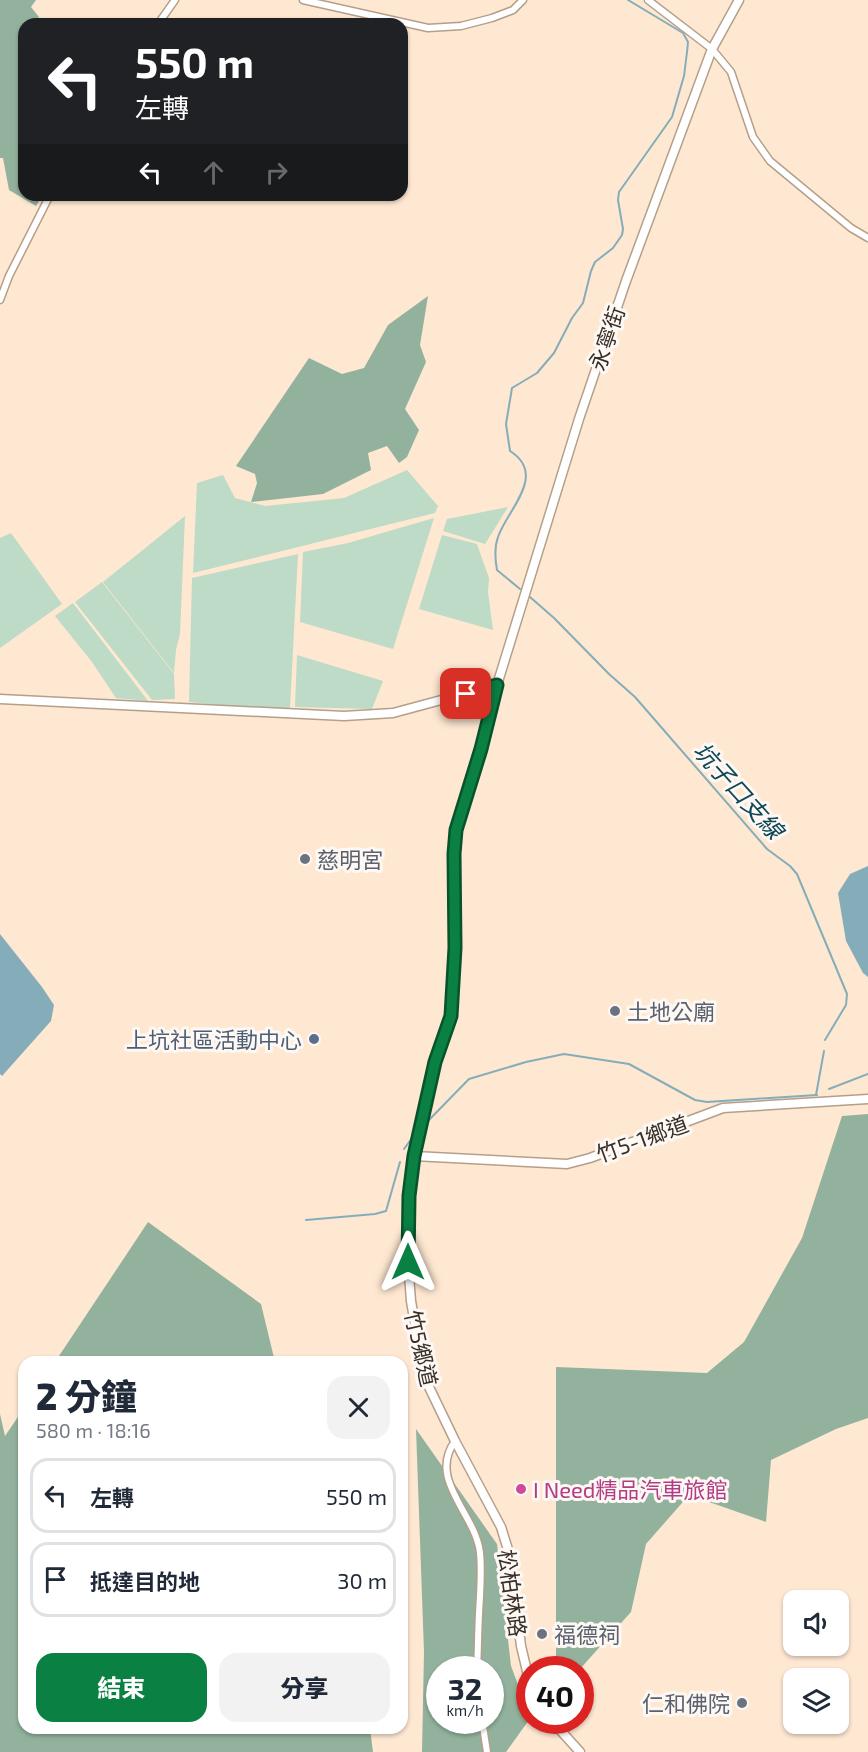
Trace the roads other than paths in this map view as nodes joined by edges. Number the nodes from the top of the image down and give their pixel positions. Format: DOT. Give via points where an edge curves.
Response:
graph roads {
  1 [pos="175,0"];
  2 [pos="303,0"];
  3 [pos="523,0"];
  4 [pos="648,0"];
  5 [pos="739,0"];
  6 [pos="162,18"];
  7 [pos="383,18"];
  8 [pos="408,24"];
  9 [pos="712,49"];
  10 [pos="47,201"];
  11 [pos="868,238"];
  12 [pos="0,300"];
  13 [pos="497,685"];
  14 [pos="0,699"];
  15 [pos="868,1099"];
  16 [pos="414,1156"];
  17 [pos="455,1441"];
  18 [pos="477,1656"];
  19 [pos="523,1656"];
  20 [pos="484,1734"];
  21 [pos="564,1734"];
  22 [pos="487,1752"];
  23 [pos="580,1752"];
  1 -- 6 [label="street"];
  2 -- 7 [label="street"];
  3 -- 8 [label="street" via="513,10 461,26 428,28"];
  4 -- 9 [label="street"];
  5 -- 9 [label="street, 永寧街"];
  9 -- 11 [label="street" via="731,72 760,149"];
  9 -- 13 [label="street, 永寧街" via="589,387"];
  10 -- 12 [label="street"];
  13 -- 14 [label="street" via="393,713 344,717"];
  13 -- 16 [label="street, 竹5鄉道" via="456,830 451,1016 435,1062"];
  15 -- 16 [label="street, 竹5-1鄉道" via="723,1108 567,1164"];
  16 -- 17 [label="street, 竹5鄉道" via="408,1229 411,1301 429,1387"];
  17 -- 18 [label="street" via="446,1466 448,1484 480,1551"];
  17 -- 19 [label="street, 松柏林路" via="501,1527"];
  20 -- 22 [label="street"];
  21 -- 23 [label="street"];
}
